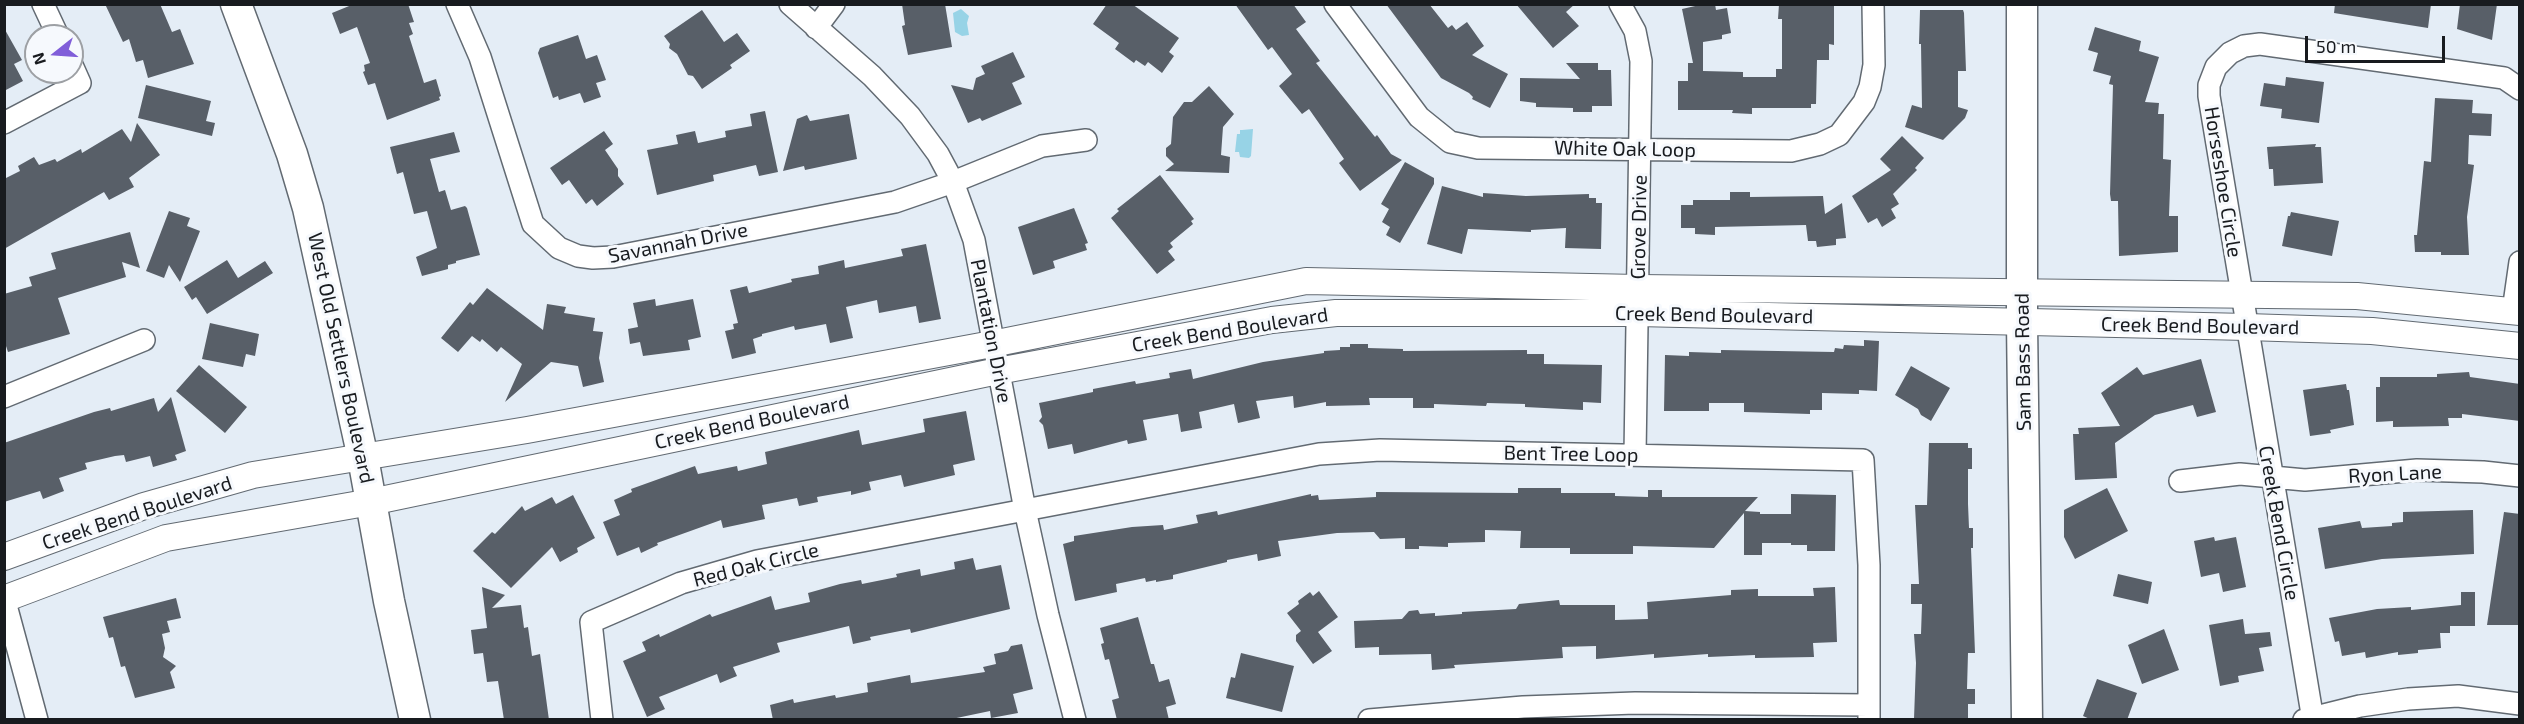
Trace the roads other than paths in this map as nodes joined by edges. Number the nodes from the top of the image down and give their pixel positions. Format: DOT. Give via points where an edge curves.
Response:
graph roads {
  1 [pos="43,4"];
  2 [pos="236,4"];
  3 [pos="457,4"];
  4 [pos="790,4"];
  5 [pos="834,4"];
  6 [pos="1335,4"];
  7 [pos="1620,4"];
  8 [pos="1874,4"];
  9 [pos="2022,4"];
  10 [pos="52,24"];
  11 [pos="816,28"];
  12 [pos="78,84"];
  13 [pos="2520,89"];
  14 [pos="4,123"];
  15 [pos="1086,140"];
  16 [pos="1640,151"];
  17 [pos="953,182"];
  18 [pos="2520,262"];
  19 [pos="2242,296"];
  20 [pos="1637,301"];
  21 [pos="2022,308"];
  22 [pos="2516,312"];
  23 [pos="2247,327"];
  24 [pos="144,340"];
  25 [pos="992,344"];
  26 [pos="2520,346"];
  27 [pos="998,371"];
  28 [pos="4,397"];
  29 [pos="1635,455"];
  30 [pos="363,458"];
  31 [pos="2271,476"];
  32 [pos="2520,476"];
  33 [pos="2180,481"];
  34 [pos="371,502"];
  35 [pos="1025,510"];
  36 [pos="4,557"];
  37 [pos="5,599"];
  38 [pos="2520,704"];
  39 [pos="1869,712"];
  40 [pos="2310,719"];
  41 [pos="38,720"];
  42 [pos="415,720"];
  43 [pos="602,720"];
  44 [pos="1075,720"];
  45 [pos="1369,720"];
  46 [pos="2027,720"];
  1 -- 10 [label="street"];
  2 -- 30 [label="main road, West Old Settlers Boulevard" via="308,208"];
  3 -- 17 [label="street, Savannah Drive" via="480,57 533,224 560,248 578,256 613,257 895,202"];
  4 -- 11 [label="street, Plantation Drive"];
  5 -- 11 [label="street"];
  6 -- 16 [label="street, White Oak Loop" via="1419,117 1450,142 1478,148"];
  7 -- 16 [label="street, Grove Drive" via="1635,31 1639,51"];
  8 -- 16 [label="street, White Oak Loop" via="1870,87 1864,102 1839,135 1791,151"];
  9 -- 21 [label="main road, Sam Bass Road"];
  11 -- 17 [label="street, Plantation Drive" via="872,76 910,116"];
  12 -- 14 [label="street"];
  13 -- 19 [label="street, Horseshoe Circle" via="2504,78 2260,44 2230,53 2216,67 2209,96"];
  15 -- 17 [label="street, Savannah Drive" via="1042,146"];
  16 -- 20 [label="street, Grove Drive"];
  17 -- 25 [label="street, Plantation Drive" via="974,240"];
  18 -- 22 [label="street"];
  19 -- 21 [label="street, Creek Bend Boulevard"];
  19 -- 22 [label="street, Creek Bend Boulevard" via="2356,296"];
  19 -- 23 [label="street, Horseshoe Circle"];
  20 -- 21 [label="street, Creek Bend Boulevard"];
  20 -- 25 [label="street, Creek Bend Boulevard" via="1306,281"];
  20 -- 27 [label="street, Creek Bend Boulevard" via="1336,313 1272,320"];
  20 -- 29 [label="street, Grove Drive"];
  21 -- 23 [label="street, Creek Bend Boulevard"];
  21 -- 46 [label="main road, Sam Bass Road"];
  23 -- 26 [label="street, Creek Bend Boulevard" via="2372,331"];
  23 -- 31 [label="street, Creek Bend Circle"];
  24 -- 28 [label="street"];
  25 -- 27 [label="street, Plantation Drive"];
  25 -- 30 [label="street, Creek Bend Boulevard"];
  27 -- 34 [label="street, Creek Bend Boulevard"];
  27 -- 35 [label="street, Plantation Drive"];
  29 -- 35 [label="street, Bent Tree Loop" via="1349,451"];
  29 -- 39 [label="street, Bent Tree Loop" via="1863,460 1869,565"];
  30 -- 34 [label="main road, West Old Settlers Boulevard"];
  30 -- 36 [label="street, Creek Bend Boulevard" via="253,475 144,506"];
  31 -- 32 [label="street, Ryon Lane" via="2305,480 2417,471"];
  31 -- 33 [label="street, Ryon Lane" via="2240,474"];
  31 -- 40 [label="street, Creek Bend Circle"];
  34 -- 37 [label="street, Creek Bend Boulevard" via="166,538"];
  34 -- 42 [label="main road, West Old Settlers Boulevard"];
  35 -- 43 [label="street, Red Oak Circle" via="726,568 591,622"];
  35 -- 44 [label="street, Plantation Drive"];
  37 -- 41 [label="street"];
  38 -- 40 [label="street" via="2458,696 2408,699"];
  39 -- 45 [label="street" via="1635,702"];
}
